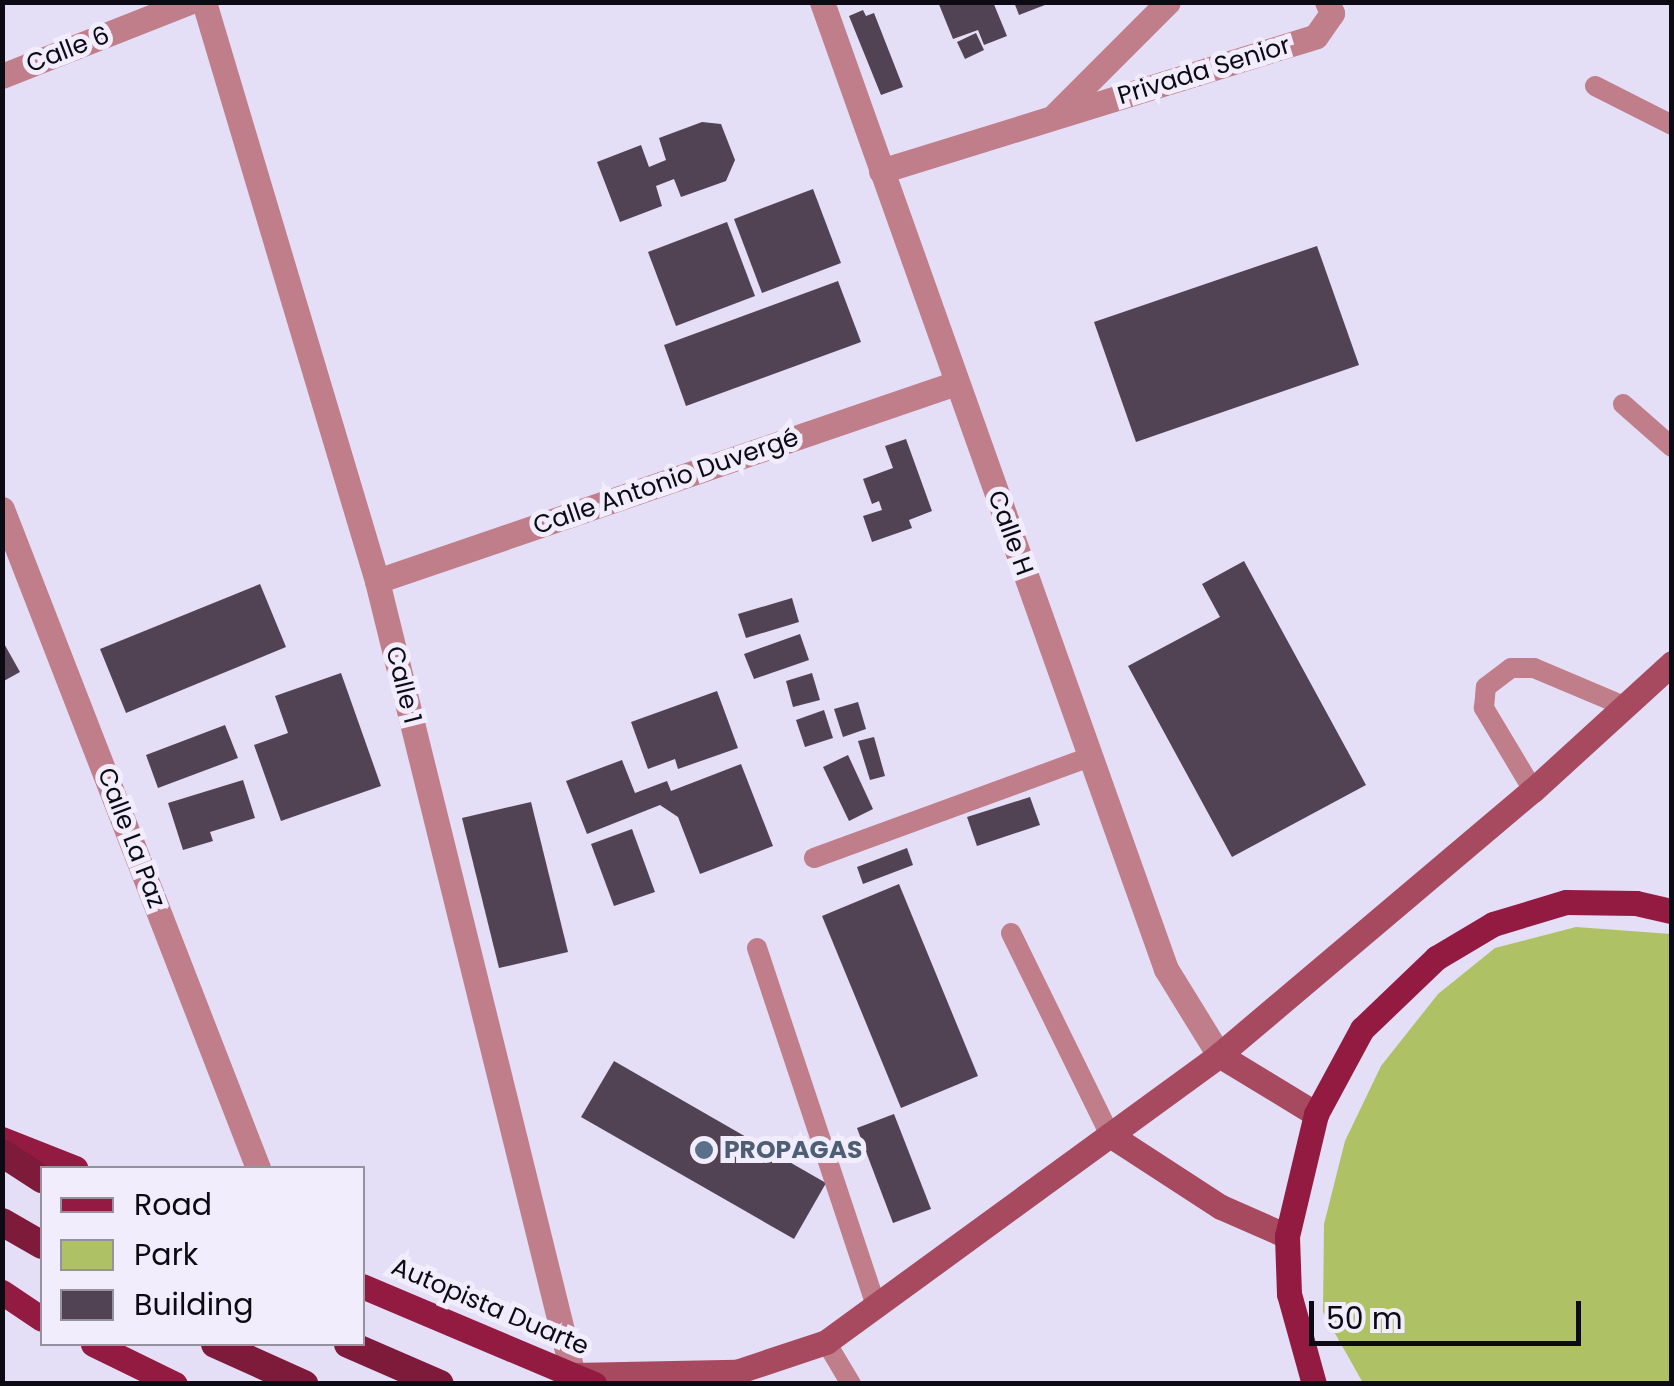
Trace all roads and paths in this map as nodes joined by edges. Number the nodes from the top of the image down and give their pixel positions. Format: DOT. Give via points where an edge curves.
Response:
graph roads {
  1 [pos="188,2"];
  2 [pos="204,2"];
  3 [pos="822,2"];
  4 [pos="1168,2"];
  5 [pos="1328,2"];
  6 [pos="2,76"];
  7 [pos="1596,86"];
  8 [pos="1052,118"];
  9 [pos="1672,125"];
  10 [pos="881,170"];
  11 [pos="956,382"];
  12 [pos="1623,404"];
  13 [pos="1672,447"];
  14 [pos="2,509"];
  15 [pos="377,581"];
  16 [pos="1672,664"];
  17 [pos="1624,706"];
  18 [pos="1090,757"];
  19 [pos="1533,790"];
  20 [pos="814,858"];
  21 [pos="1672,911"];
  22 [pos="1010,934"];
  23 [pos="757,948"];
  24 [pos="1219,1054"];
  25 [pos="1316,1114"];
  26 [pos="1110,1135"];
  27 [pos="2,1140"];
  28 [pos="2,1153"];
  29 [pos="69,1166"];
  30 [pos="257,1166"];
  31 [pos="40,1178"];
  32 [pos="2,1222"];
  33 [pos="1288,1236"];
  34 [pos="40,1245"];
  35 [pos="365,1287"];
  36 [pos="2,1292"];
  37 [pos="877,1308"];
  38 [pos="2,1312"];
  39 [pos="40,1318"];
  40 [pos="40,1319"];
  41 [pos="826,1342"];
  42 [pos="97,1346"];
  43 [pos="219,1346"];
  44 [pos="353,1346"];
  45 [pos="583,1380"];
  46 [pos="174,1384"];
  47 [pos="304,1384"];
  48 [pos="440,1384"];
  49 [pos="850,1384"];
  50 [pos="1314,1384"];
  1 -- 6 [label="street, Calle 6"];
  2 -- 15 [label="street, Calle 1"];
  3 -- 10 [label="street, Calle H"];
  4 -- 8 [label="street, Privada Senior"];
  5 -- 8 [label="street, Privada Senior" via="1332,14 1316,36"];
  7 -- 9 [label="lane"];
  8 -- 10 [label="street, Privada Senior"];
  10 -- 11 [label="street, Calle H"];
  11 -- 15 [label="street, Calle Antonio Duvergé"];
  11 -- 18 [label="street, Calle H"];
  12 -- 13 [label="lane"];
  14 -- 30 [label="street, Calle La Paz"];
  15 -- 45 [label="street, Calle 1"];
  16 -- 17 [label="main road"];
  17 -- 19 [label="main road"];
  17 -- 19 [label="lane" via="1534,668 1511,668 1486,686 1484,708"];
  18 -- 20 [label="lane"];
  18 -- 24 [label="street, Calle H" via="1166,969"];
  19 -- 24 [label="main road"];
  21 -- 25 [label="main road" via="1566,902 1493,924 1393,994 1362,1028"];
  22 -- 26 [label="lane"];
  23 -- 37 [label="lane"];
  24 -- 25 [label="main road"];
  24 -- 26 [label="main road"];
  25 -- 33 [label="main road"];
  26 -- 33 [label="main road" via="1193,1192"];
  26 -- 37 [label="main road"];
  27 -- 29 [label="main road"];
  28 -- 31 [label="highway"];
  32 -- 34 [label="highway"];
  33 -- 50 [label="main road" via="1288,1294"];
  35 -- 45 [label="main road, Autopista Duarte"];
  36 -- 39 [label="main road"];
  37 -- 41 [label="main road"];
  38 -- 40 [label="main road"];
  41 -- 45 [label="main road" via="736,1372"];
  41 -- 49 [label="lane"];
  42 -- 46 [label="main road"];
  43 -- 47 [label="highway"];
  44 -- 48 [label="highway"];
}
